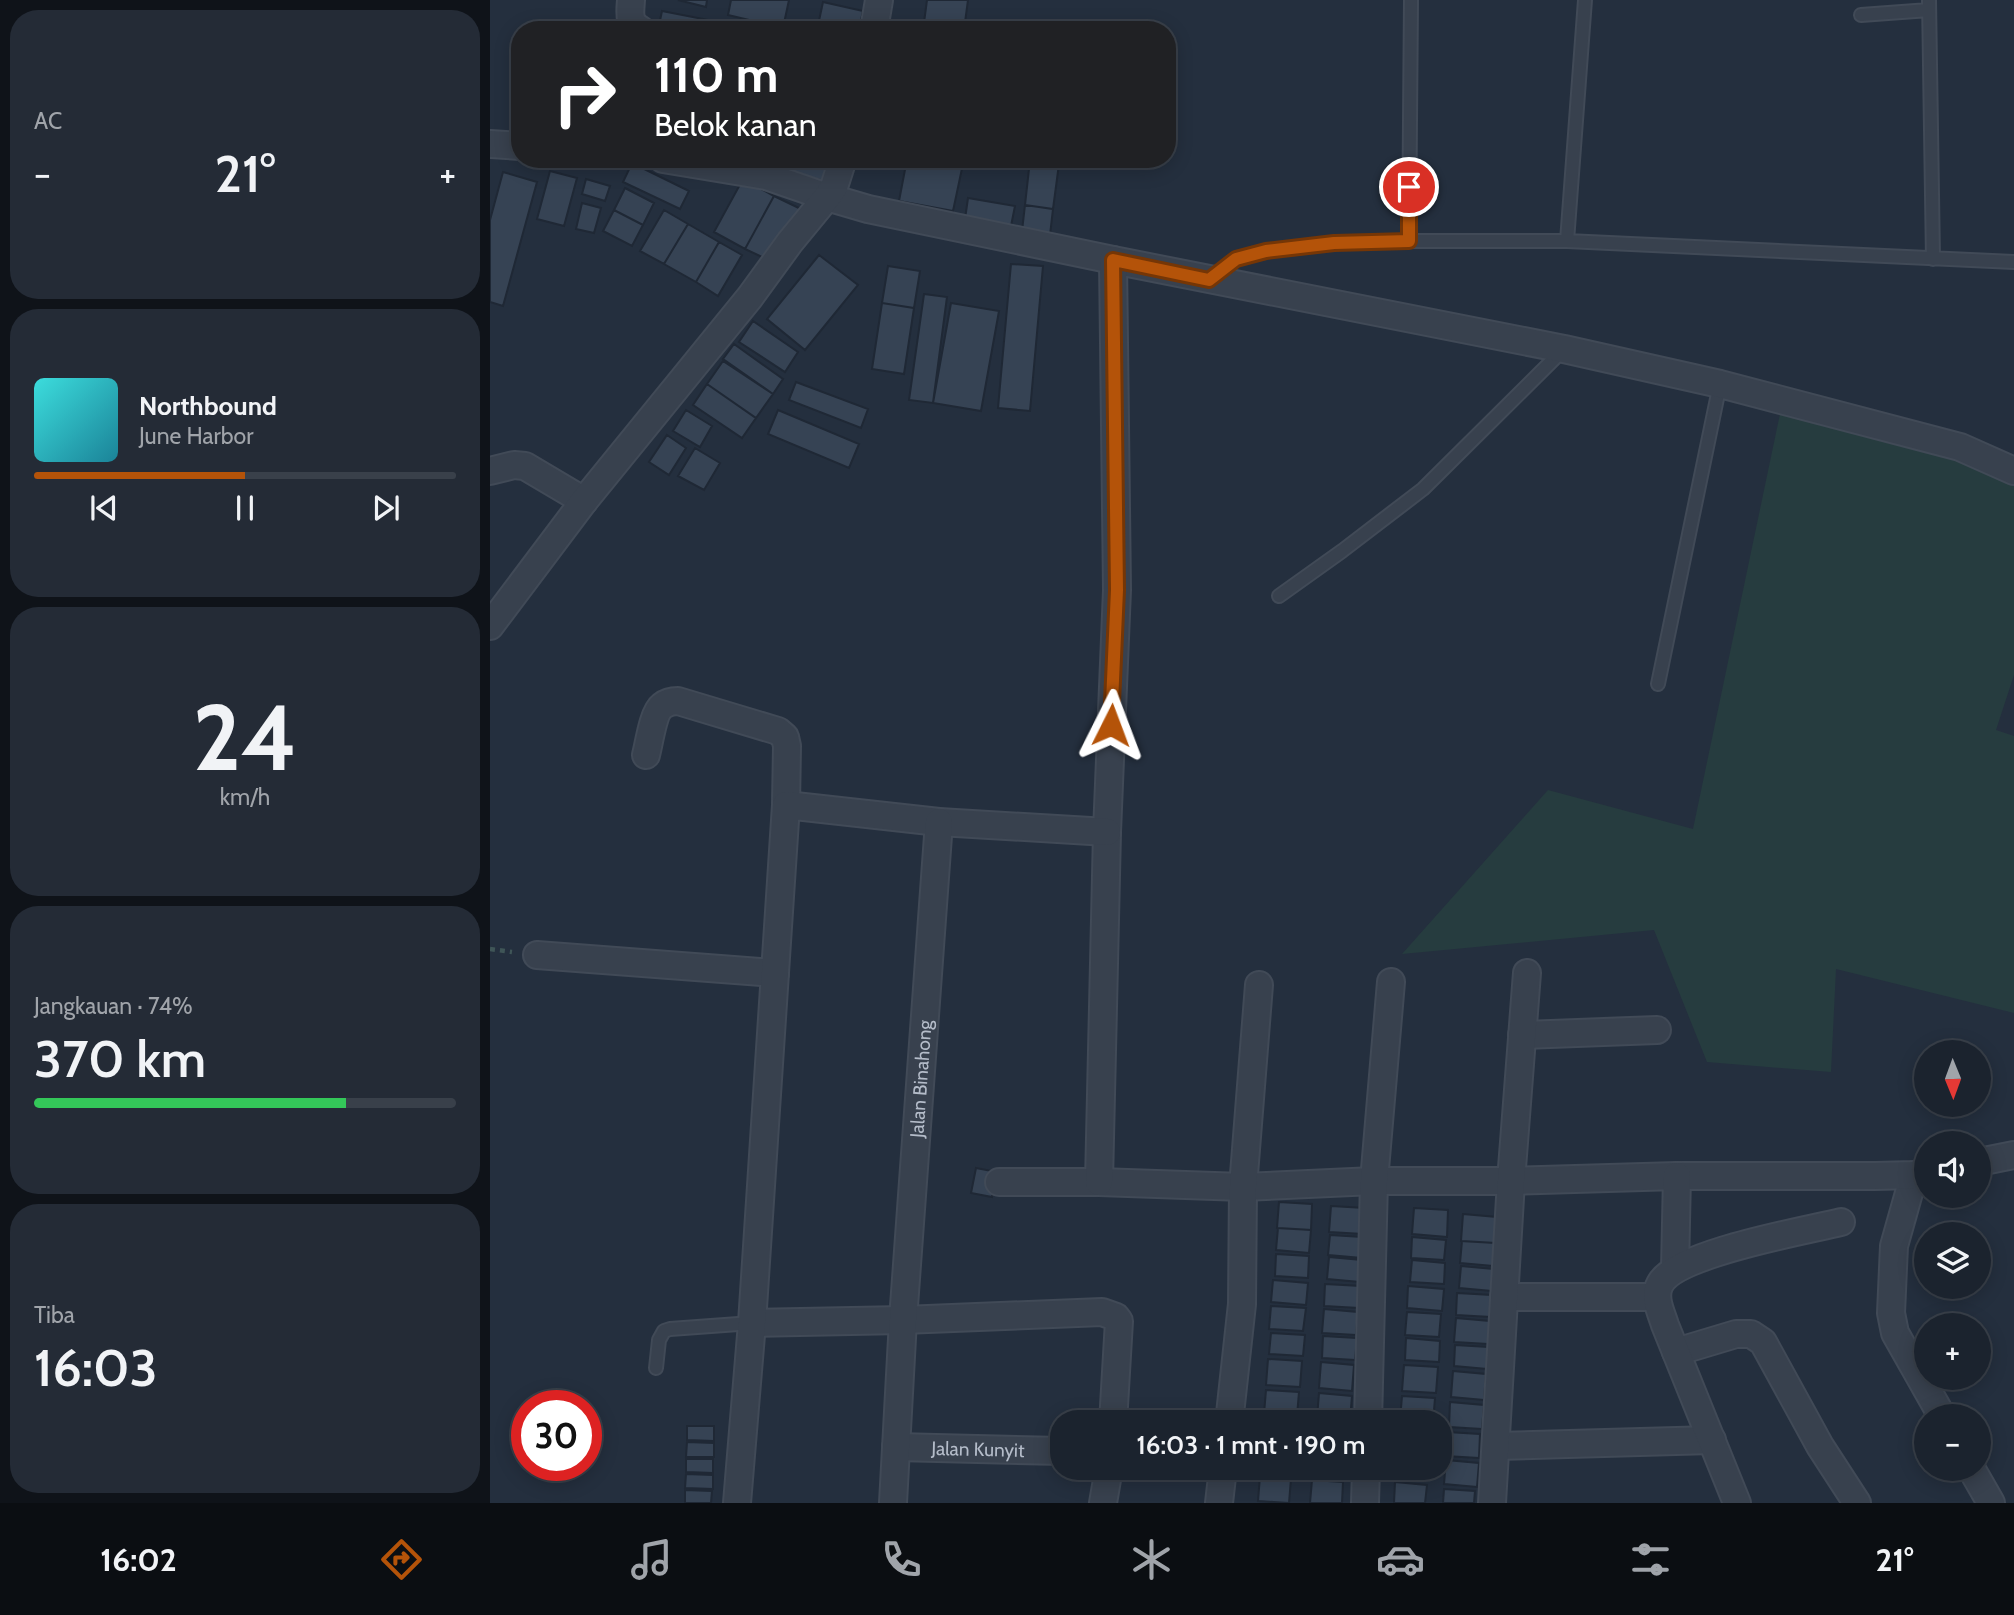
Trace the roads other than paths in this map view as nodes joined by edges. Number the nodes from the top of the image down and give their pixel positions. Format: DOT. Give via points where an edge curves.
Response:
graph roads {
  1 [pos="631,0"];
  2 [pos="879,0"];
  3 [pos="1411,0"];
  4 [pos="1585,0"];
  5 [pos="1929,5"];
  6 [pos="1861,15"];
  7 [pos="631,21"];
  8 [pos="876,21"];
  9 [pos="490,144"];
  10 [pos="511,145"];
  11 [pos="718,168"];
  12 [pos="840,168"];
  13 [pos="827,197"];
  14 [pos="1409,241"];
  15 [pos="1567,241"];
  16 [pos="1933,259"];
  17 [pos="1113,260"];
  18 [pos="2014,262"];
  19 [pos="1209,280"];
  20 [pos="1564,349"];
  21 [pos="1720,384"];
  22 [pos="490,471"];
  23 [pos="2014,471"];
  24 [pos="584,501"];
  25 [pos="1279,596"];
  26 [pos="490,626"];
  27 [pos="1658,684"];
  28 [pos="646,755"];
  29 [pos="786,805"];
  30 [pos="939,830"];
  31 [pos="1107,832"];
  32 [pos="537,955"];
  33 [pos="1527,972"];
  34 [pos="775,973"];
  35 [pos="1391,982"];
  36 [pos="1259,985"];
  37 [pos="1657,1030"];
  38 [pos="1522,1035"];
  39 [pos="2014,1155"];
  40 [pos="1991,1160"];
  41 [pos="1914,1174"];
  42 [pos="1677,1176"];
  43 [pos="999,1181"];
  44 [pos="1374,1181"];
  45 [pos="1511,1181"];
  46 [pos="1100,1182"];
  47 [pos="1243,1187"];
  48 [pos="1914,1191"];
  49 [pos="1841,1223"];
  50 [pos="1675,1269"];
  51 [pos="1504,1297"];
  52 [pos="1657,1297"];
  53 [pos="904,1320"];
  54 [pos="752,1323"];
  55 [pos="1676,1352"];
  56 [pos="656,1368"];
  57 [pos="1935,1404"];
  58 [pos="1114,1410"];
  59 [pos="1230,1410"];
  60 [pos="1367,1410"];
  61 [pos="1712,1440"];
  62 [pos="1496,1446"];
  63 [pos="896,1447"];
  64 [pos="1050,1451"];
  65 [pos="1107,1480"];
  66 [pos="1222,1480"];
  67 [pos="1366,1480"];
  68 [pos="1978,1481"];
  69 [pos="737,1503"];
  70 [pos="893,1503"];
  71 [pos="1103,1503"];
  72 [pos="1219,1503"];
  73 [pos="1365,1503"];
  74 [pos="1492,1503"];
  75 [pos="1737,1503"];
  76 [pos="1857,1503"];
  77 [pos="1991,1503"];
  1 -- 7 [label="street"];
  2 -- 8 [label="street"];
  3 -- 14 [label="lane"];
  4 -- 15 [label="lane"];
  5 -- 6 [label="lane"];
  5 -- 16 [label="lane"];
  9 -- 10 [label="street"];
  11 -- 13 [label="street" via="766,176"];
  12 -- 13 [label="street"];
  13 -- 17 [label="street"];
  13 -- 24 [label="street"];
  14 -- 15 [label="lane"];
  14 -- 19 [label="lane" via="1266,251 1236,259"];
  15 -- 16 [label="lane"];
  16 -- 18 [label="lane"];
  17 -- 19 [label="street"];
  17 -- 31 [label="street" via="1117,590"];
  19 -- 20 [label="street"];
  20 -- 21 [label="street"];
  20 -- 25 [label="lane" via="1423,489"];
  21 -- 23 [label="street" via="1960,447"];
  21 -- 27 [label="lane"];
  22 -- 24 [label="street" via="525,466"];
  24 -- 26 [label="street"];
  28 -- 29 [label="street" via="658,710 672,701 778,731 787,746"];
  29 -- 30 [label="street"];
  29 -- 34 [label="street"];
  30 -- 31 [label="street"];
  30 -- 53 [label="street, Jalan Binahong"];
  31 -- 46 [label="street"];
  32 -- 34 [label="street"];
  33 -- 38 [label="street"];
  34 -- 54 [label="street"];
  35 -- 44 [label="street"];
  36 -- 47 [label="street"];
  37 -- 38 [label="street"];
  38 -- 45 [label="street"];
  39 -- 40 [label="street"];
  41 -- 42 [label="street"];
  42 -- 45 [label="street"];
  42 -- 50 [label="street"];
  43 -- 46 [label="street"];
  44 -- 45 [label="street"];
  44 -- 47 [label="street"];
  44 -- 60 [label="street"];
  45 -- 51 [label="street"];
  46 -- 47 [label="street"];
  47 -- 59 [label="street" via="1242,1304"];
  48 -- 57 [label="street" via="1894,1247 1891,1313 1895,1333"];
  49 -- 50 [label="street" via="1720,1251"];
  50 -- 52 [label="street" via="1658,1286"];
  51 -- 52 [label="street"];
  51 -- 62 [label="street"];
  52 -- 55 [label="street"];
  53 -- 54 [label="street"];
  53 -- 58 [label="street" via="1102,1312 1115,1317 1119,1321"];
  53 -- 63 [label="street, Jalan Binahong"];
  54 -- 56 [label="lane" via="664,1331"];
  54 -- 69 [label="street"];
  55 -- 61 [label="street"];
  55 -- 76 [label="street" via="1736,1334 1751,1334 1763,1342"];
  61 -- 62 [label="street"];
  61 -- 75 [label="street"];
  62 -- 74 [label="street"];
  63 -- 64 [label="street, Jalan Kunyit"];
  63 -- 70 [label="street, Jalan Binahong"];
  65 -- 71 [label="street"];
  66 -- 72 [label="street"];
  67 -- 73 [label="street"];
  68 -- 77 [label="street"];
}
